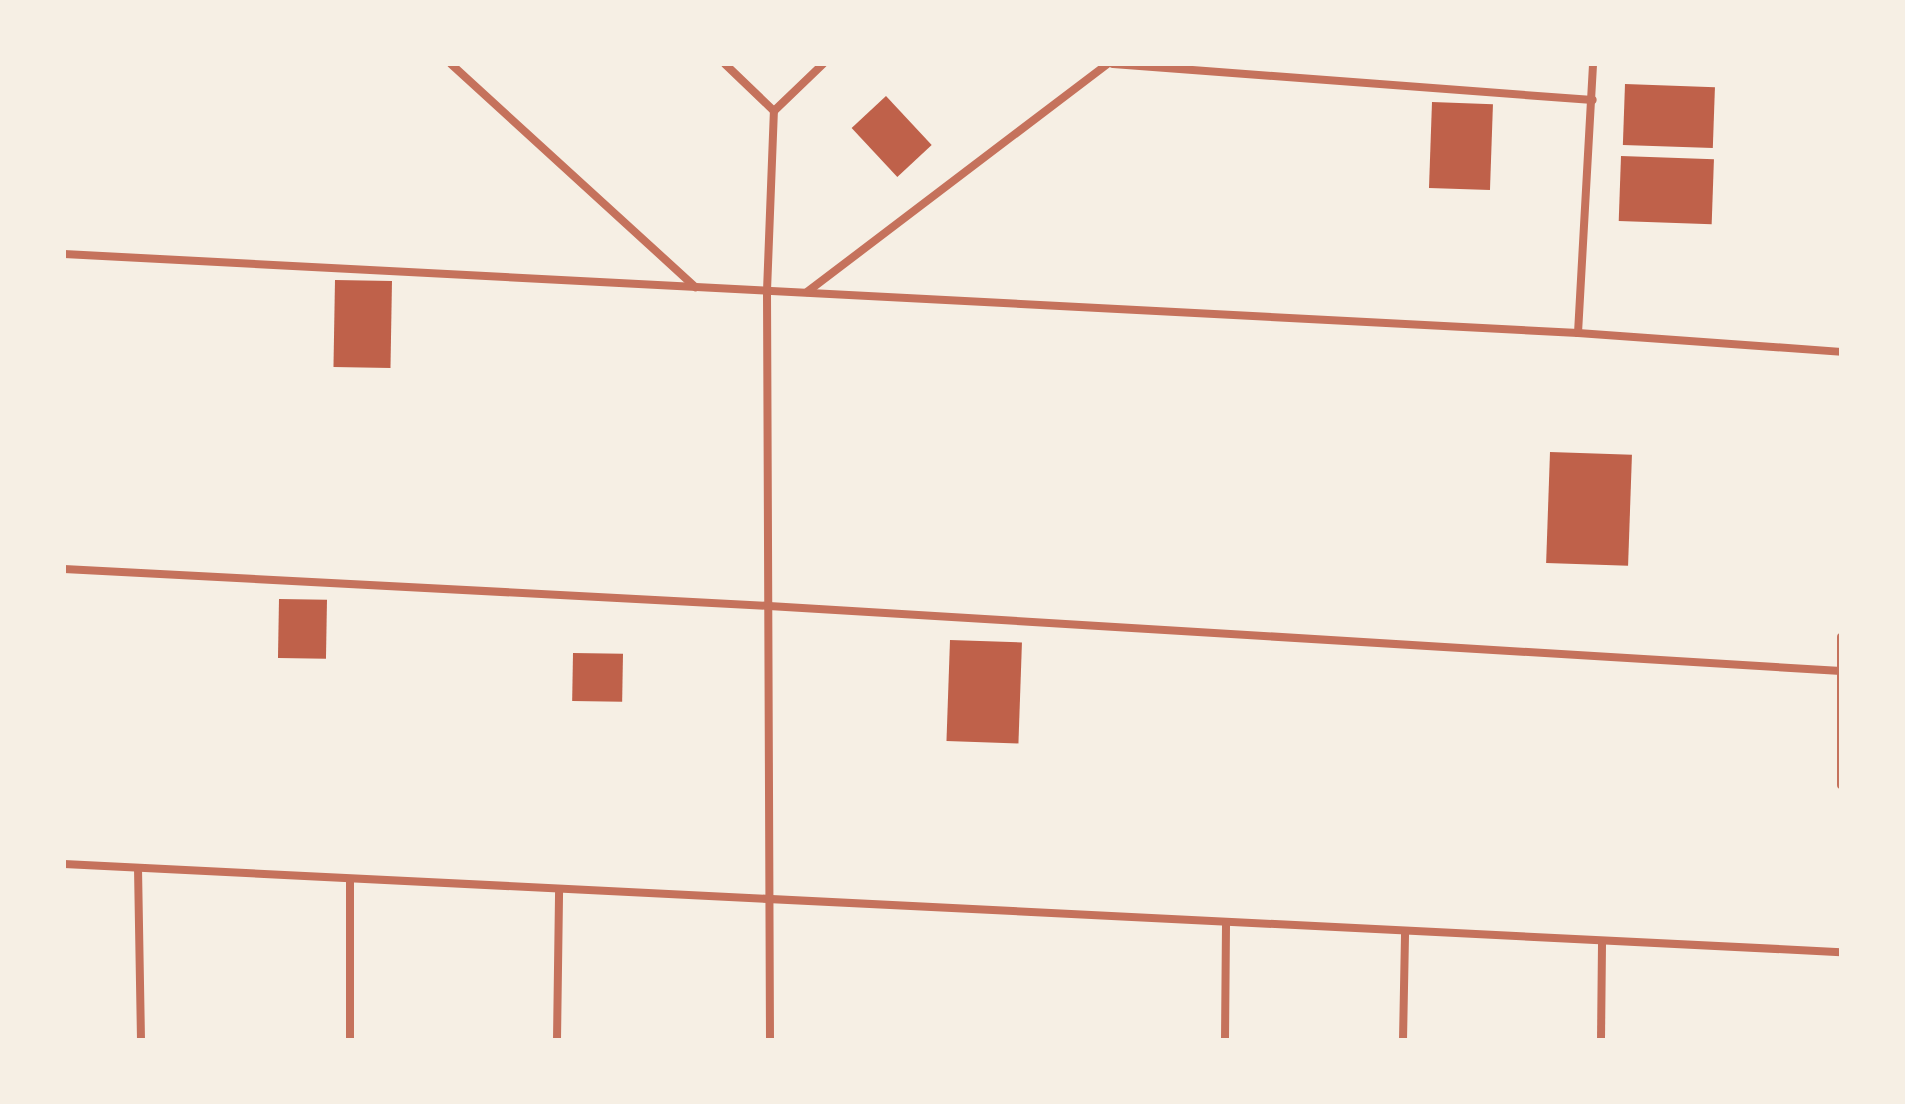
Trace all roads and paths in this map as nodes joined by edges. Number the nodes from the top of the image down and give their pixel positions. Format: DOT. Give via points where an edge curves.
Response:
graph roads {
  1 [pos="451,64"];
  2 [pos="725,64"];
  3 [pos="823,64"];
  4 [pos="1110,64"];
  5 [pos="1593,64"];
  6 [pos="1593,100"];
  7 [pos="774,111"];
  8 [pos="64,254"];
  9 [pos="695,287"];
  10 [pos="767,291"];
  11 [pos="806,293"];
  12 [pos="1578,333"];
  13 [pos="1841,352"];
  14 [pos="64,569"];
  15 [pos="769,606"];
  16 [pos="1841,637"];
  17 [pos="1841,671"];
  18 [pos="1841,785"];
  19 [pos="64,864"];
  20 [pos="138,868"];
  21 [pos="350,879"];
  22 [pos="559,889"];
  23 [pos="771,900"];
  24 [pos="1226,922"];
  25 [pos="1405,931"];
  26 [pos="1602,941"];
  27 [pos="1841,952"];
  28 [pos="141,1040"];
  29 [pos="350,1040"];
  30 [pos="557,1040"];
  31 [pos="770,1040"];
  32 [pos="1225,1040"];
  33 [pos="1403,1040"];
  34 [pos="1601,1040"];
  1 -- 9 [label="street"];
  2 -- 7 [label="street"];
  3 -- 7 [label="street"];
  4 -- 6 [label="street"];
  4 -- 11 [label="street"];
  5 -- 6 [label="street"];
  6 -- 12 [label="street"];
  7 -- 10 [label="street"];
  8 -- 9 [label="street"];
  9 -- 10 [label="street"];
  10 -- 11 [label="street"];
  10 -- 15 [label="street"];
  11 -- 12 [label="street"];
  12 -- 13 [label="street"];
  14 -- 15 [label="street"];
  15 -- 17 [label="street"];
  15 -- 23 [label="street"];
  16 -- 17 [label="street"];
  17 -- 18 [label="street"];
  19 -- 20 [label="street"];
  20 -- 21 [label="street"];
  20 -- 28 [label="street"];
  21 -- 22 [label="street"];
  21 -- 29 [label="street"];
  22 -- 23 [label="street"];
  22 -- 30 [label="street"];
  23 -- 24 [label="street"];
  23 -- 31 [label="street"];
  24 -- 25 [label="street"];
  24 -- 32 [label="street"];
  25 -- 26 [label="street"];
  25 -- 33 [label="street"];
  26 -- 27 [label="street"];
  26 -- 34 [label="street"];
}
